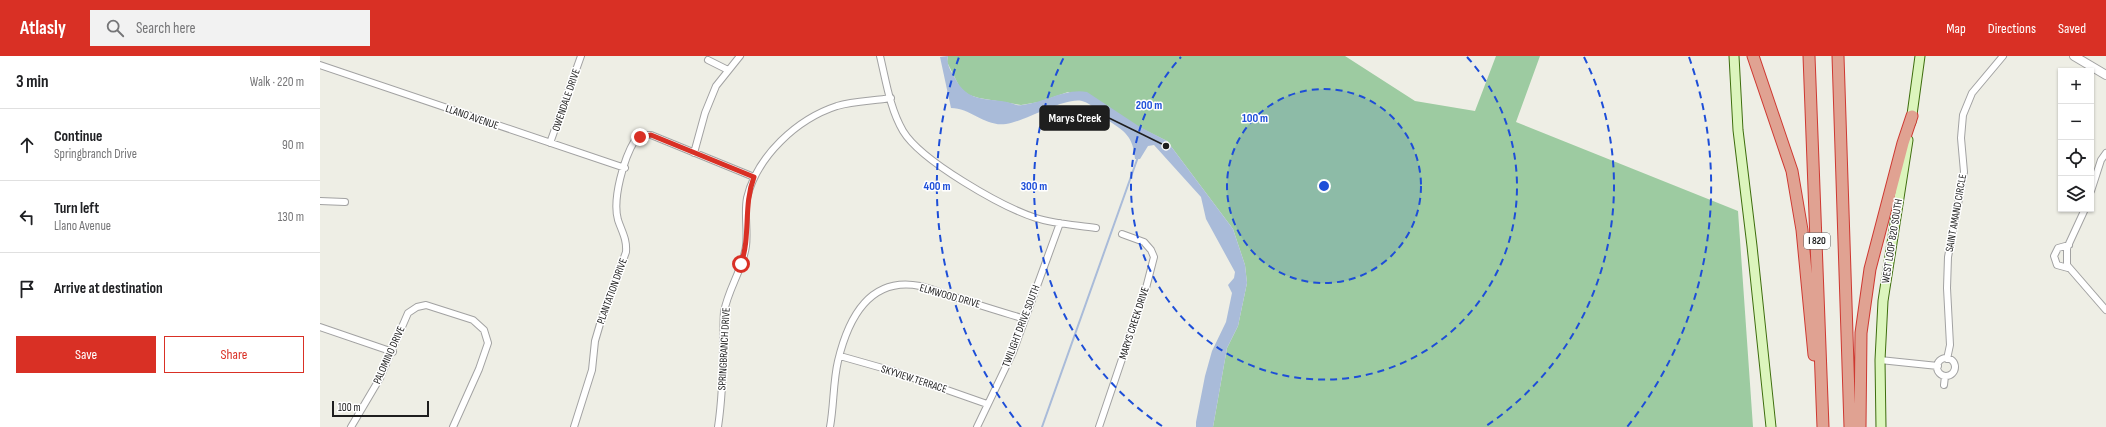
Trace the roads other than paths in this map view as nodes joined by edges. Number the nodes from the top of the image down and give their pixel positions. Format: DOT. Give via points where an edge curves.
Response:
graph roads {
  1 [pos="581,56"];
  2 [pos="740,56"];
  3 [pos="880,56"];
  4 [pos="1734,56"];
  5 [pos="1753,56"];
  6 [pos="1810,56"];
  7 [pos="1838,56"];
  8 [pos="1920,56"];
  9 [pos="2003,56"];
  10 [pos="2074,56"];
  11 [pos="708,60"];
  12 [pos="320,65"];
  13 [pos="728,70"];
  14 [pos="2106,76"];
  15 [pos="891,98"];
  16 [pos="1912,116"];
  17 [pos="550,143"];
  18 [pos="694,153"];
  19 [pos="2106,153"];
  20 [pos="625,168"];
  21 [pos="754,177"];
  22 [pos="2094,183"];
  23 [pos="320,201"];
  24 [pos="345,202"];
  25 [pos="2084,212"];
  26 [pos="1060,222"];
  27 [pos="1096,228"];
  28 [pos="1122,234"];
  29 [pos="2069,245"];
  30 [pos="2068,268"];
  31 [pos="2106,310"];
  32 [pos="1025,319"];
  33 [pos="320,327"];
  34 [pos="393,352"];
  35 [pos="840,356"];
  36 [pos="1947,359"];
  37 [pos="1880,360"];
  38 [pos="1938,366"];
  39 [pos="1945,376"];
  40 [pos="1822,382"];
  41 [pos="1944,385"];
  42 [pos="987,404"];
  43 [pos="351,427"];
  44 [pos="453,427"];
  45 [pos="574,427"];
  46 [pos="718,427"];
  47 [pos="830,427"];
  48 [pos="977,427"];
  49 [pos="1099,427"];
  50 [pos="1771,427"];
  51 [pos="1823,427"];
  52 [pos="1850,427"];
  53 [pos="1860,427"];
  54 [pos="1881,427"];
  1 -- 17 [label="street, OWENDALE DRIVE"];
  2 -- 13 [label="street"];
  3 -- 15 [label="street"];
  4 -- 50 [label="main road" via="1738,130"];
  5 -- 40 [label="highway" via="1792,171 1802,230 1815,362"];
  6 -- 40 [label="highway, I 820"];
  7 -- 52 [label="highway, I 820"];
  8 -- 16 [label="main road, WEST LOOP 820 SOUTH"];
  9 -- 36 [label="street, SAINT AMAND CIRCLE" via="1972,93 1962,116 1964,172 1948,264 1950,345"];
  10 -- 14 [label="street"];
  11 -- 13 [label="street"];
  12 -- 17 [label="street, LLANO AVENUE"];
  13 -- 18 [label="street" via="710,98"];
  15 -- 21 [label="street, SPRINGBRANCH DRIVE" via="855,102 816,115 773,149"];
  15 -- 26 [label="street" via="903,132 930,160 1005,205 1038,218"];
  16 -- 37 [label="main road, WEST LOOP 820 SOUTH" via="1889,256 1883,302"];
  16 -- 53 [label="highway" via="1870,269 1861,333"];
  17 -- 20 [label="street, LLANO AVENUE"];
  18 -- 20 [label="street, PLANTATION DRIVE" via="651,135 640,137 632,146"];
  18 -- 21 [label="street"];
  19 -- 22 [label="street"];
  20 -- 45 [label="street, PLANTATION DRIVE" via="615,205 627,243 626,252 595,341 592,370"];
  21 -- 46 [label="street, SPRINGBRANCH DRIVE" via="747,200 745,252 730,287 724,312 722,392"];
  23 -- 24 [label="street"];
  25 -- 29 [label="street"];
  26 -- 27 [label="street"];
  26 -- 32 [label="street, TWILIGHT DRIVE SOUTH"];
  28 -- 49 [label="street, MARYS CREEK DRIVE" via="1144,242 1154,257"];
  29 -- 30 [label="street" via="2066,258"];
  29 -- 30 [label="street" via="2058,248 2054,256 2057,265"];
  30 -- 31 [label="street"];
  32 -- 35 [label="street, ELMWOOD DRIVE" via="920,286 897,286 870,298 860,307 854,316"];
  32 -- 42 [label="street, TWILIGHT DRIVE SOUTH" via="1013,352"];
  33 -- 34 [label="street"];
  34 -- 43 [label="street, PALOMINO DRIVE"];
  34 -- 44 [label="street, PALOMINO DRIVE" via="408,313 417,307 426,306 473,320 484,330 488,343 486,350"];
  35 -- 42 [label="street, SKYVIEW TERRACE" via="893,371"];
  35 -- 47 [label="street, ELMWOOD DRIVE"];
  36 -- 38 [label="street" via="1941,360"];
  36 -- 39 [label="street" via="1953,362 1955,369 1952,374"];
  37 -- 38 [label="street"];
  37 -- 54 [label="main road, WEST LOOP 820 SOUTH"];
  38 -- 39 [label="street" via="1939,373"];
  39 -- 41 [label="street"];
  40 -- 51 [label="highway, I 820"];
  42 -- 48 [label="street, TWILIGHT DRIVE SOUTH"];
}
